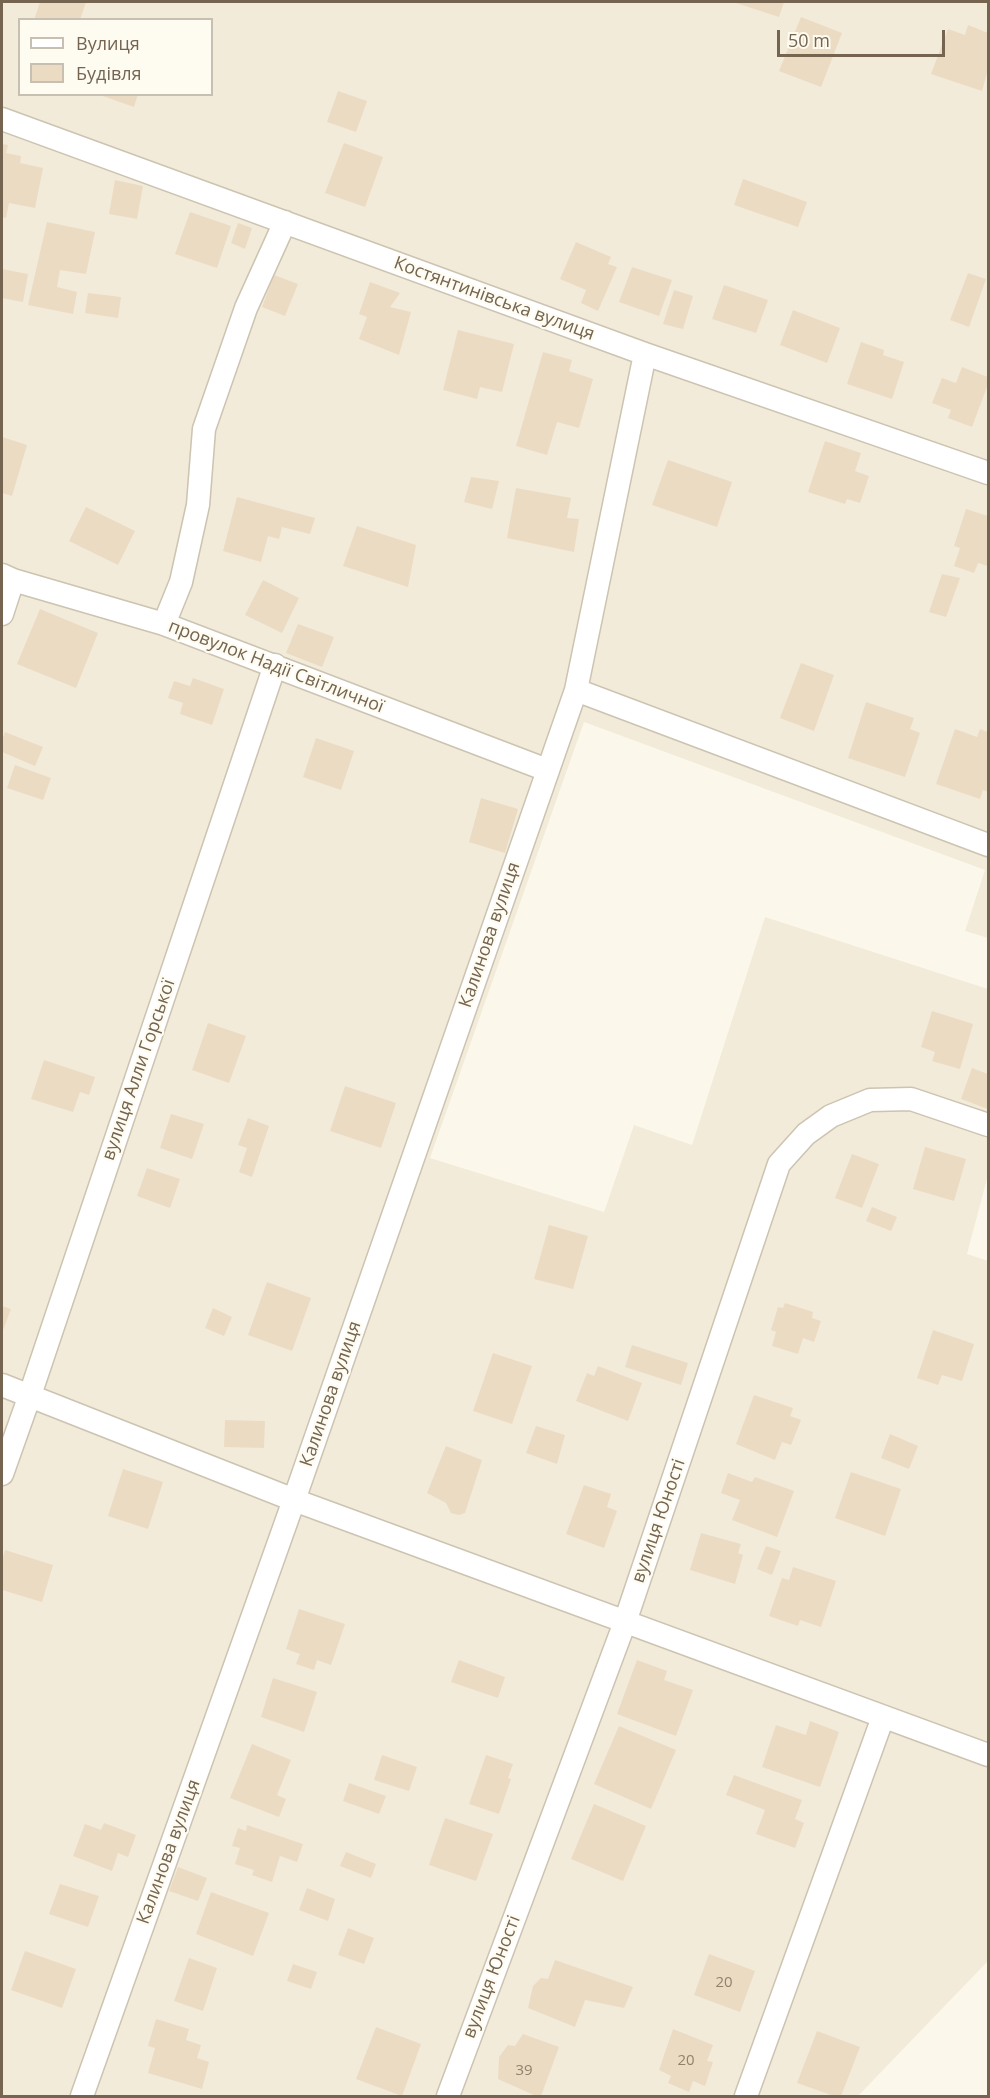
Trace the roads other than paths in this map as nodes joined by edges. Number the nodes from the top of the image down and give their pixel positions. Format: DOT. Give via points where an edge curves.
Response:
graph roads {
  1 [pos="2,119"];
  2 [pos="285,222"];
  3 [pos="645,354"];
  4 [pos="988,473"];
  5 [pos="7,577"];
  6 [pos="2,614"];
  7 [pos="164,624"];
  8 [pos="275,665"];
  9 [pos="576,690"];
  10 [pos="547,770"];
  11 [pos="988,845"];
  12 [pos="988,1125"];
  13 [pos="2,1384"];
  14 [pos="30,1395"];
  15 [pos="2,1474"];
  16 [pos="294,1500"];
  17 [pos="626,1622"];
  18 [pos="883,1717"];
  19 [pos="988,1755"];
  20 [pos="82,2097"];
  21 [pos="448,2097"];
  22 [pos="746,2097"];
  1 -- 2 [label="street, Костянтинівська вулиця"];
  2 -- 3 [label="street, Костянтинівська вулиця"];
  2 -- 7 [label="street" via="246,308 204,429 198,505 182,582"];
  3 -- 4 [label="street, Костянтинівська вулиця"];
  3 -- 9 [label="street, Калинова вулиця"];
  5 -- 6 [label="street"];
  5 -- 7 [label="street, провулок Надії Світличної"];
  7 -- 8 [label="street, провулок Надії Світличної"];
  8 -- 10 [label="street, провулок Надії Світличної"];
  8 -- 14 [label="street, вулиця Алли Горської"];
  9 -- 10 [label="street, Калинова вулиця"];
  9 -- 11 [label="street"];
  10 -- 16 [label="street, Калинова вулиця"];
  12 -- 17 [label="street, вулиця Юності" via="911,1099 870,1100 831,1116 806,1134 779,1164"];
  13 -- 14 [label="street"];
  14 -- 15 [label="street, вулиця Алли Горської"];
  14 -- 16 [label="street"];
  16 -- 17 [label="street"];
  16 -- 20 [label="street, Калинова вулиця"];
  17 -- 18 [label="street"];
  17 -- 21 [label="street, вулиця Юності"];
  18 -- 19 [label="street"];
  18 -- 22 [label="street"];
}
